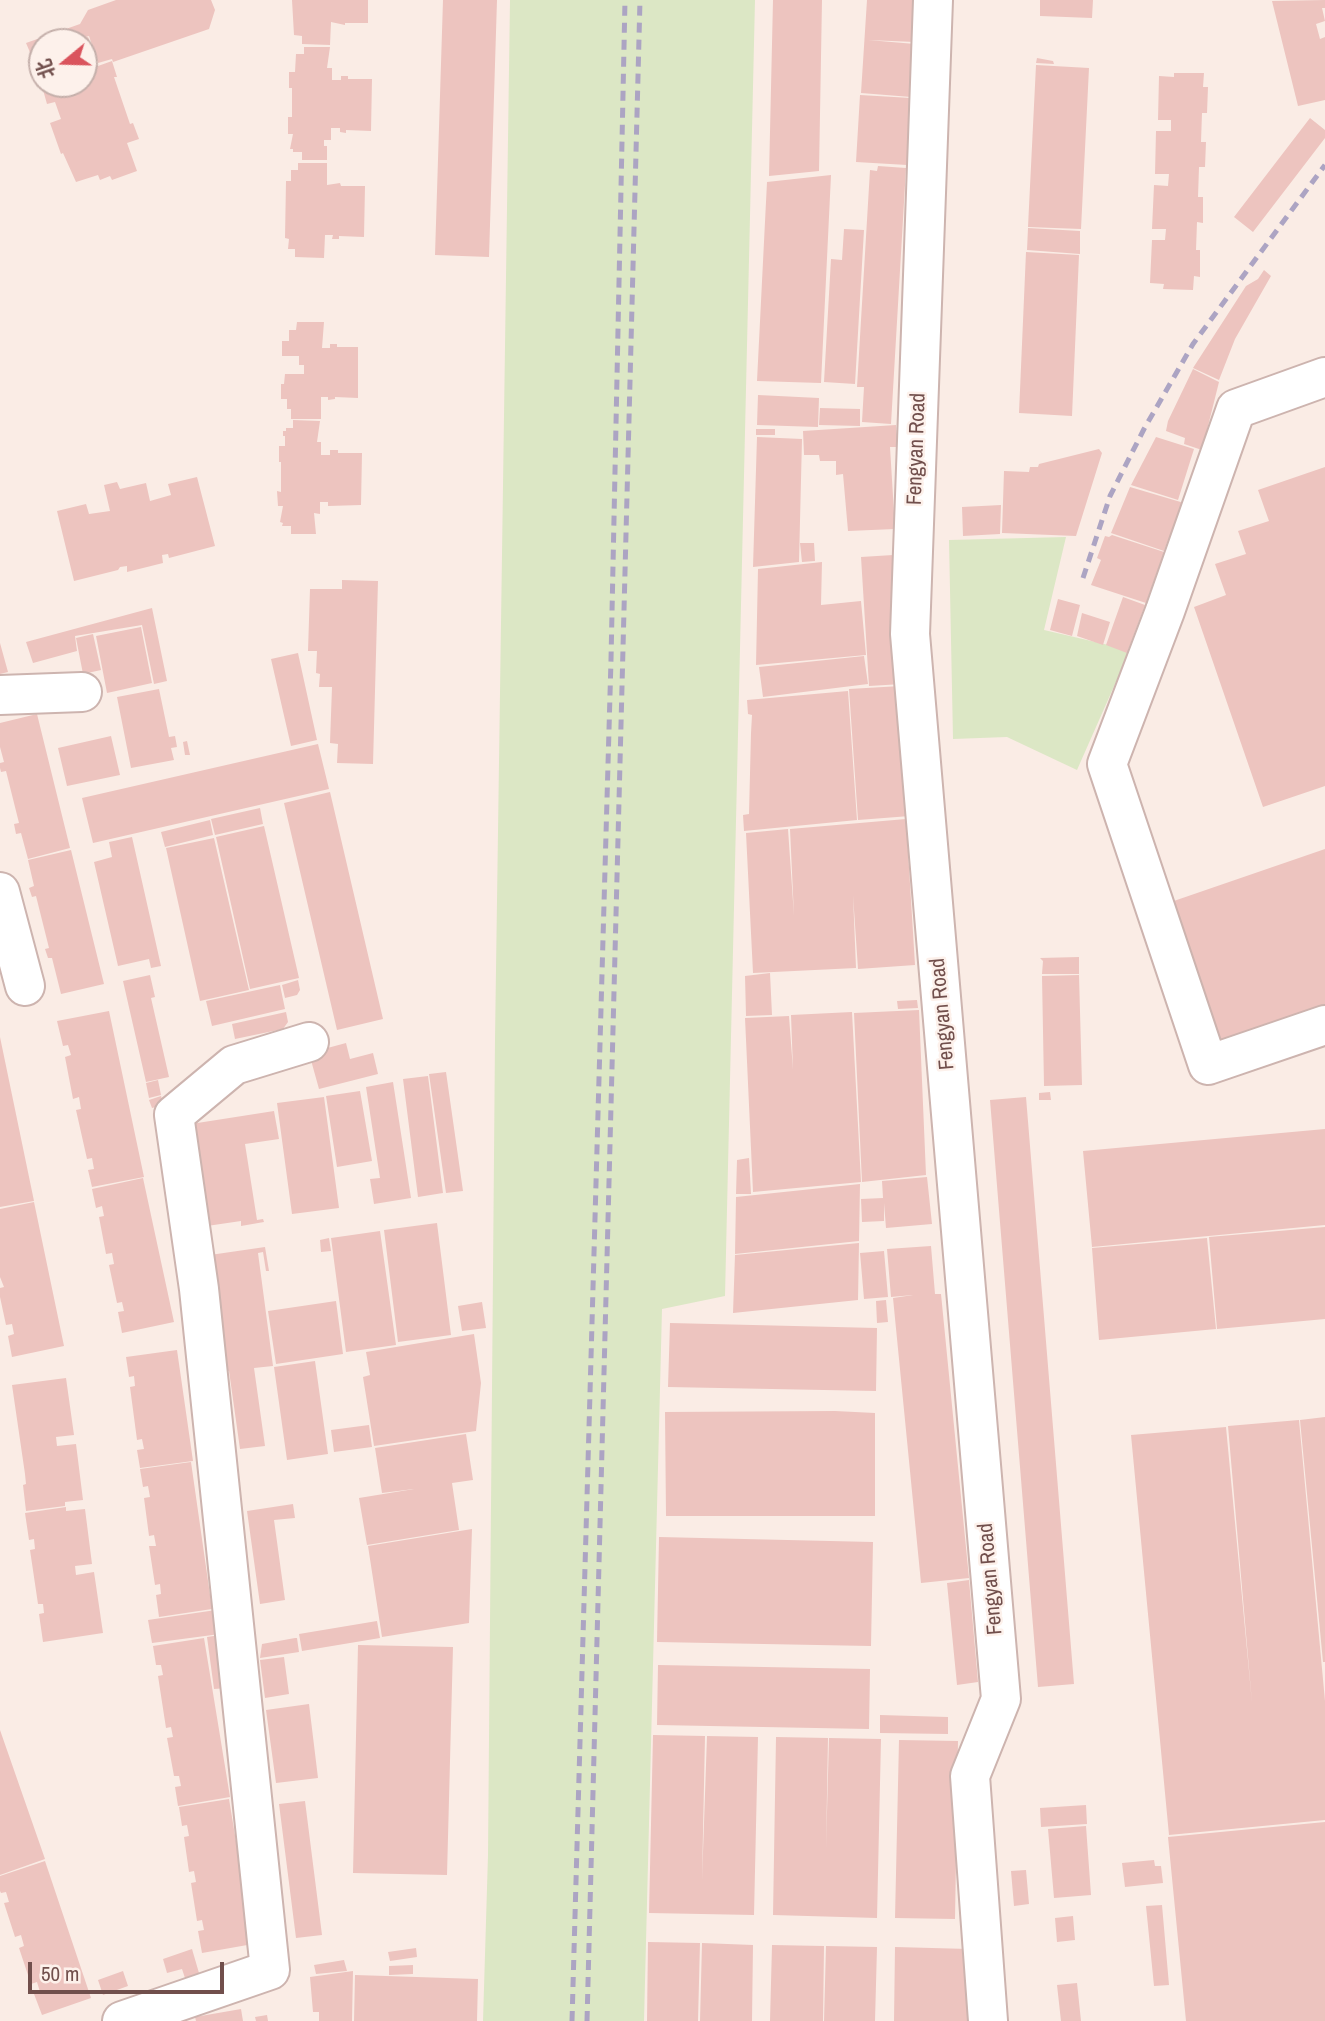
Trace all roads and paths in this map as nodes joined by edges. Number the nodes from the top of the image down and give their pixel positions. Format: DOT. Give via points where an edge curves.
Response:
graph roads {
  1 [pos="933,0"];
  2 [pos="1325,377"];
  3 [pos="82,692"];
  4 [pos="0,695"];
  5 [pos="0,892"];
  6 [pos="25,986"];
  7 [pos="1325,1025"];
  8 [pos="309,1042"];
  9 [pos="122,2021"];
  10 [pos="988,2021"];
  1 -- 10 [label="street, Fengyan Road" via="910,634 1001,1699 970,1776"];
  2 -- 7 [label="street" via="1236,409 1107,764 1208,1065"];
  3 -- 4 [label="street"];
  5 -- 6 [label="street"];
  8 -- 9 [label="street" via="234,1065 174,1115 199,1289 270,1969"];
}
